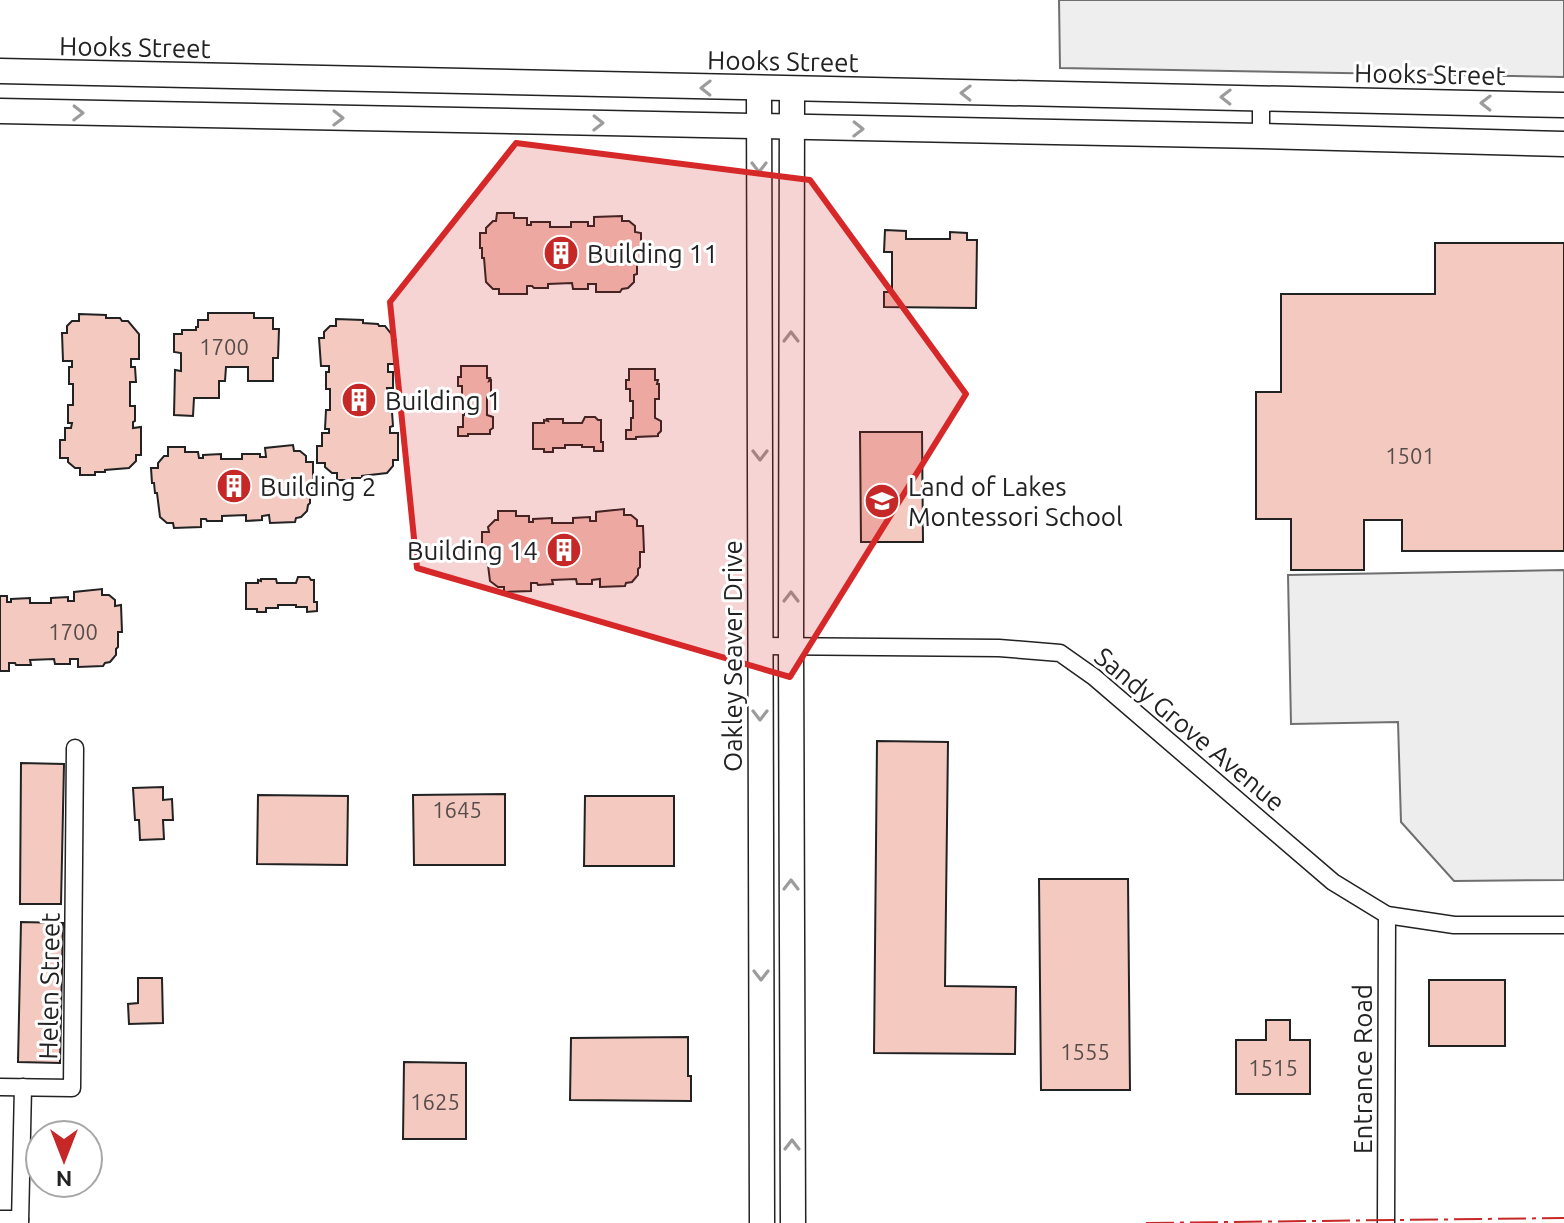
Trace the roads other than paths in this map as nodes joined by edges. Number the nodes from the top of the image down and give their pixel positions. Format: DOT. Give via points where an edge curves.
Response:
graph roads {
  1 [pos="0,71"];
  2 [pos="759,89"];
  3 [pos="792,89"];
  4 [pos="1261,98"];
  5 [pos="1564,105"];
  6 [pos="0,111"];
  7 [pos="759,127"];
  8 [pos="791,127"];
  9 [pos="1261,136"];
  10 [pos="1564,144"];
  11 [pos="759,421"];
  12 [pos="791,421"];
  13 [pos="760,646"];
  14 [pos="791,646"];
  15 [pos="75,748"];
  16 [pos="1387,915"];
  17 [pos="1564,925"];
  18 [pos="0,1087"];
  19 [pos="23,1087"];
  20 [pos="0,1219"];
  21 [pos="20,1221"];
  22 [pos="762,1223"];
  23 [pos="793,1223"];
  24 [pos="1386,1223"];
  2 -- 1 [label="street, Hooks Street, one-way"];
  2 -- 3 [label="street, Hooks Street"];
  2 -- 7 [label="street, Oakley Seaver Drive"];
  4 -- 3 [label="street, Hooks Street, one-way"];
  3 -- 8 [label="street"];
  5 -- 4 [label="street, Hooks Street, one-way"];
  4 -- 9 [label="street"];
  6 -- 7 [label="street, one-way"];
  7 -- 8 [label="street"];
  7 -- 11 [label="street, Oakley Seaver Drive, one-way"];
  8 -- 9 [label="street, one-way"];
  12 -- 8 [label="street, one-way"];
  9 -- 10 [label="street"];
  11 -- 12 [label="street"];
  11 -- 13 [label="street, Oakley Seaver Drive, one-way"];
  14 -- 12 [label="street, one-way"];
  13 -- 14 [label="street, Sandy Grove Avenue"];
  13 -- 22 [label="street, Oakley Seaver Drive, one-way"];
  14 -- 16 [label="street, Sandy Grove Avenue" via="1060,653 1333,882"];
  23 -- 14 [label="street, one-way"];
  15 -- 19 [label="street, Helen Street" via="72,1088"];
  16 -- 17 [label="street, Sandy Grove Avenue" via="1454,925"];
  16 -- 24 [label="street, Entrance Road"];
  18 -- 19 [label="street"];
  19 -- 21 [label="street, Helen Street"];
  20 -- 21 [label="street"];
}
